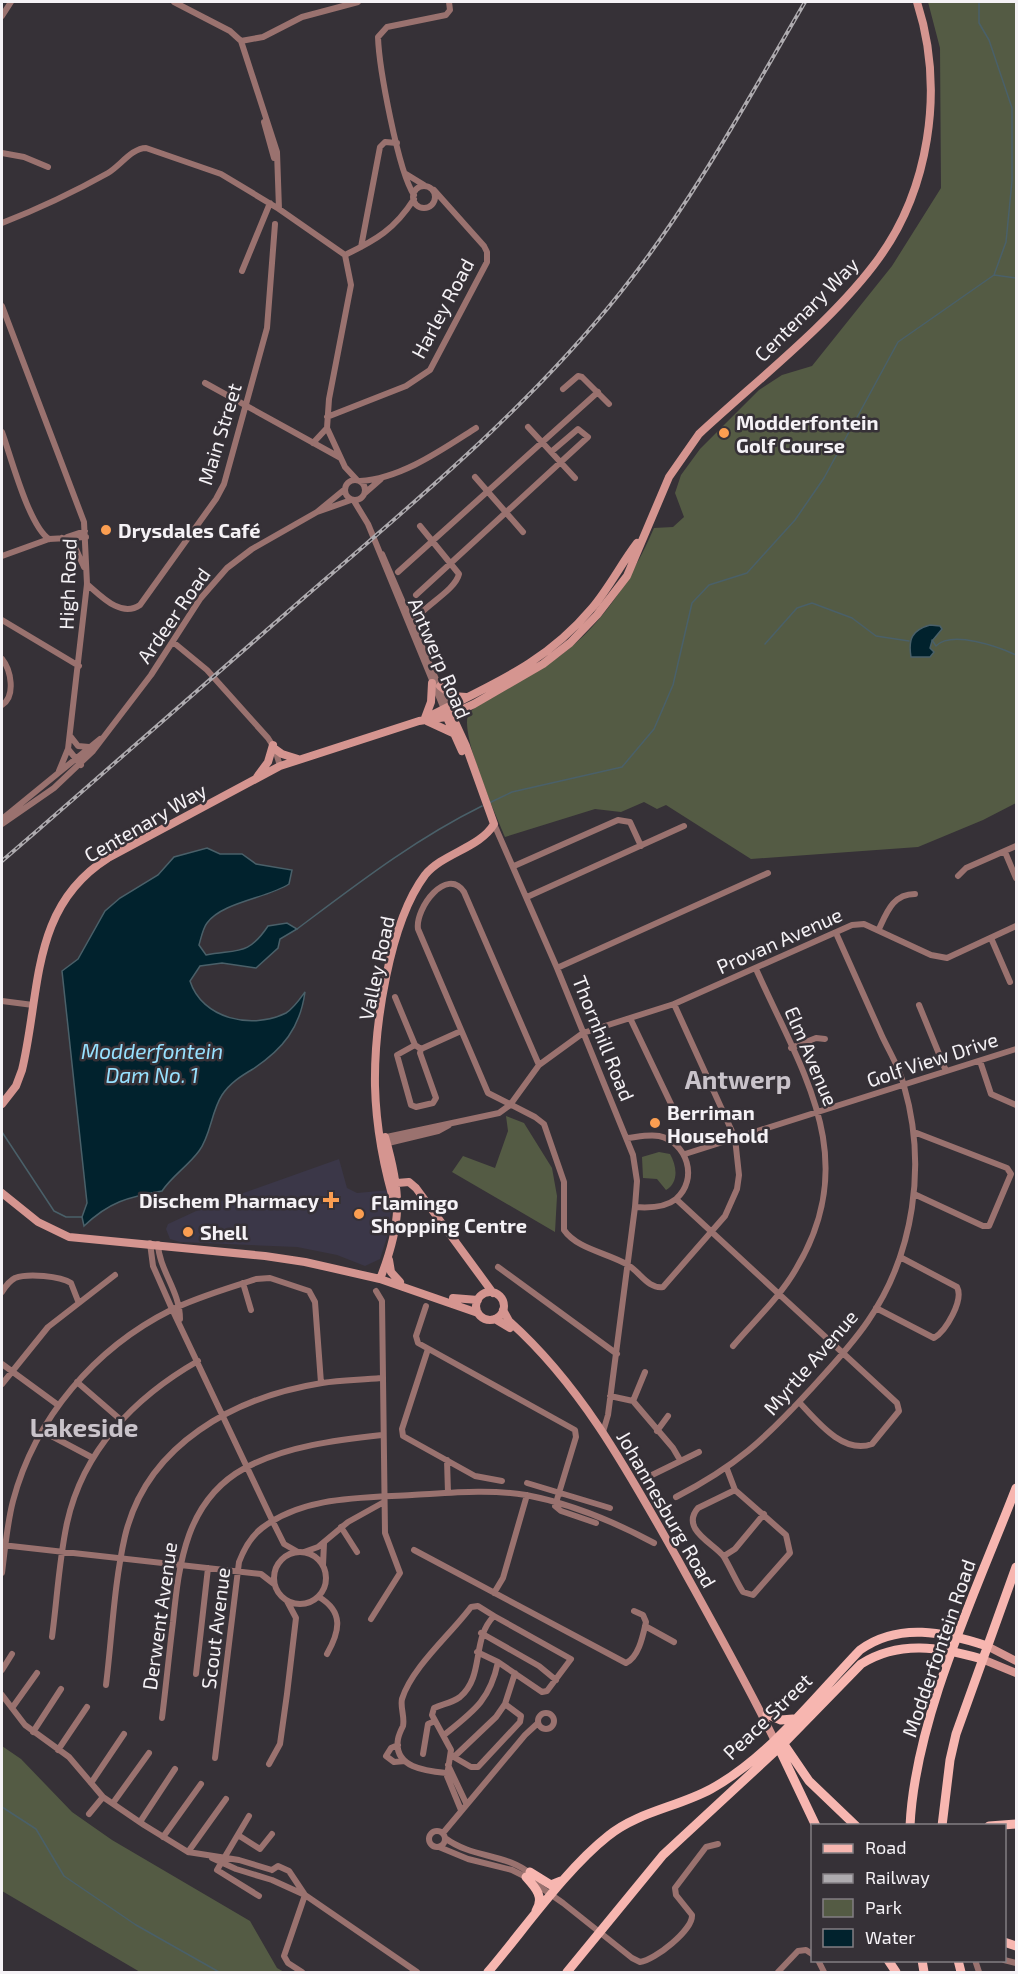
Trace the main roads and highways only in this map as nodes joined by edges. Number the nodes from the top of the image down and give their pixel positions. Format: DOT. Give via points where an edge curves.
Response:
graph roads {
  1 [pos="1017,1488"];
  2 [pos="1017,1567"];
  3 [pos="959,1636"];
  4 [pos="987,1646"];
  5 [pos="953,1651"];
  6 [pos="982,1659"];
  7 [pos="767,1714"];
  8 [pos="794,1719"];
  9 [pos="778,1741"];
  10 [pos="763,1761"];
  11 [pos="788,1767"];
  12 [pos="815,1824"];
  13 [pos="854,1824"];
  14 [pos="910,1824"];
  15 [pos="942,1824"];
  16 [pos="571,1874"];
  17 [pos="529,1923"];
  18 [pos="488,1972"];
  19 [pos="567,1972"];
  1 -- 3 [label="main road, Modderfontein Road"];
  2 -- 4 [label="main road"];
  3 -- 4 [label="main road, Peace Street"];
  3 -- 5 [label="main road, Modderfontein Road"];
  3 -- 8 [label="main road, Peace Street" via="898,1633 872,1642"];
  4 -- 6 [label="main road"];
  5 -- 6 [label="main road"];
  5 -- 9 [label="main road, Peace Street" via="905,1648 875,1655"];
  5 -- 14 [label="main road, Modderfontein Road" via="921,1750"];
  6 -- 15 [label="main road" via="950,1760"];
  7 -- 8 [label="main road" via="781,1720"];
  8 -- 9 [label="main road, Peace Street"];
  9 -- 10 [label="main road, Peace Street"];
  9 -- 11 [label="main road"];
  9 -- 13 [label="main road" via="808,1781"];
  9 -- 16 [label="main road, Peace Street" via="711,1789 610,1834"];
  10 -- 11 [label="main road" via="772,1760"];
  10 -- 19 [label="main road, Peace Street" via="663,1855"];
  11 -- 12 [label="main road"];
  16 -- 17 [label="main road, Peace Street"];
  16 -- 17 [label="main road" via="551,1886 528,1875 540,1900"];
  17 -- 18 [label="main road, Peace Street"];
}
